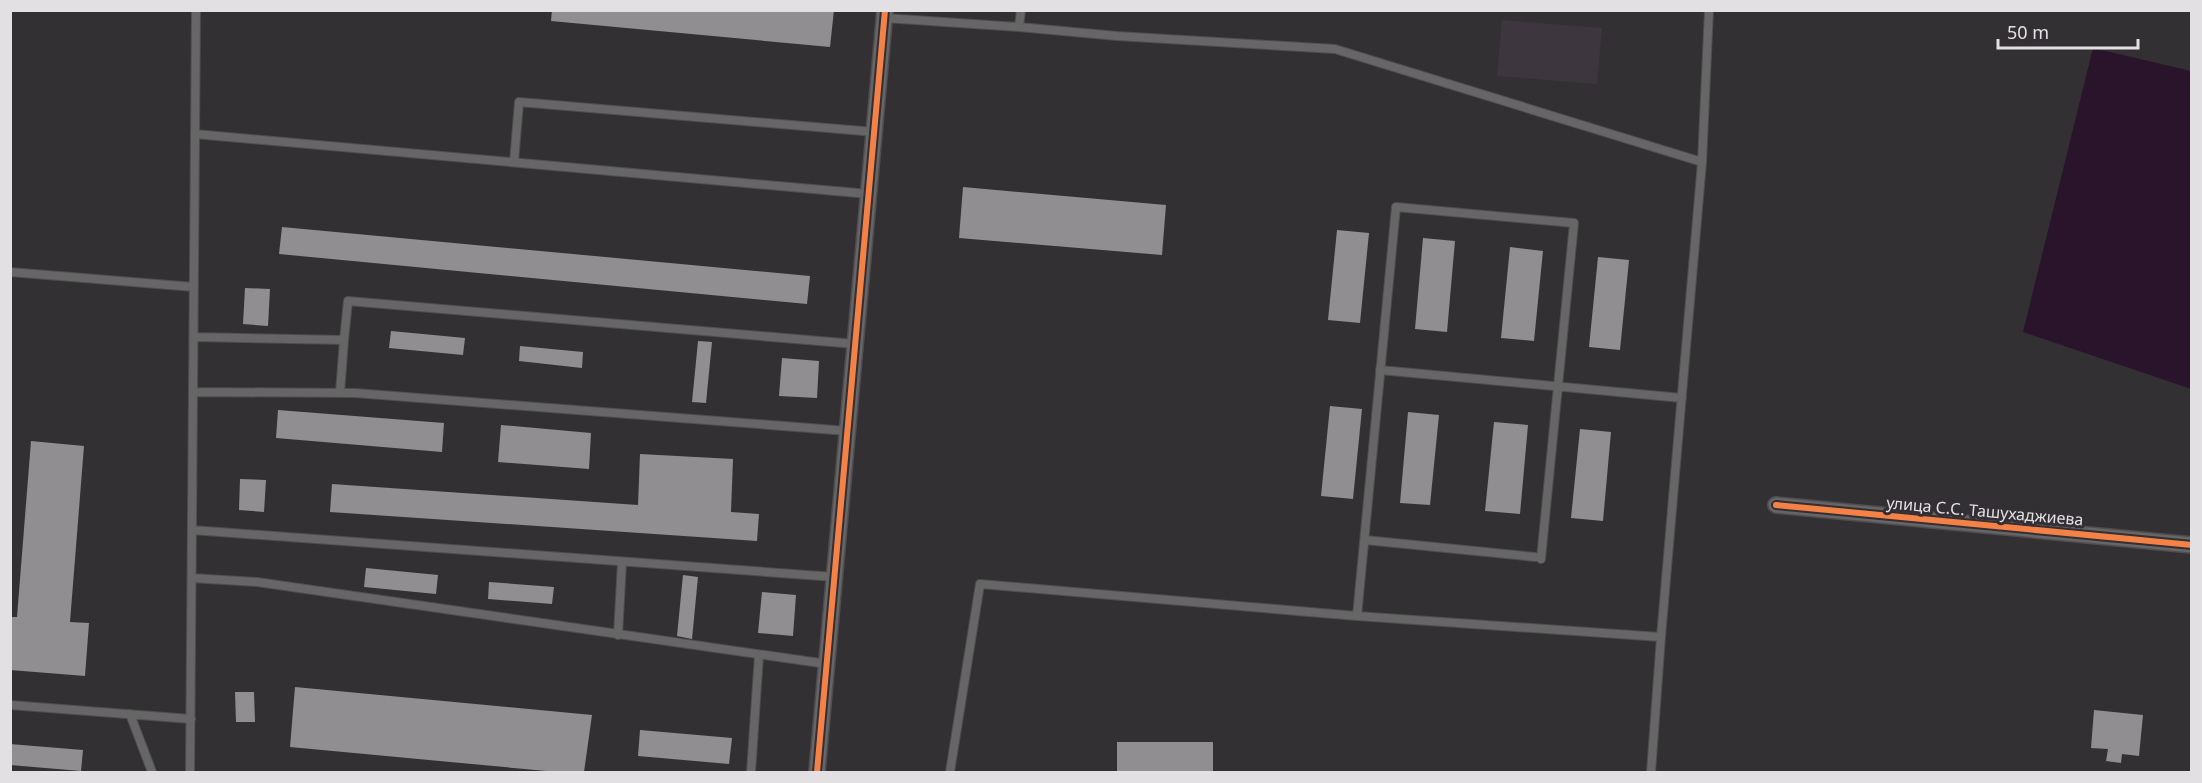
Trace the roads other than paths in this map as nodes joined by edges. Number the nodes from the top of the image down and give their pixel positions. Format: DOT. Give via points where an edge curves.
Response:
graph roads {
  1 [pos="196,10"];
  2 [pos="1021,10"];
  3 [pos="1709,10"];
  4 [pos="885,14"];
  5 [pos="1019,27"];
  6 [pos="875,132"];
  7 [pos="195,134"];
  8 [pos="514,162"];
  9 [pos="1702,162"];
  10 [pos="869,194"];
  11 [pos="10,272"];
  12 [pos="194,287"];
  13 [pos="194,337"];
  14 [pos="344,340"];
  15 [pos="855,344"];
  16 [pos="1380,370"];
  17 [pos="1558,386"];
  18 [pos="194,392"];
  19 [pos="340,393"];
  20 [pos="1682,398"];
  21 [pos="848,431"];
  22 [pos="1776,505"];
  23 [pos="192,530"];
  24 [pos="1365,540"];
  25 [pos="2192,545"];
  26 [pos="622,561"];
  27 [pos="835,577"];
  28 [pos="192,578"];
  29 [pos="1357,616"];
  30 [pos="618,635"];
  31 [pos="1660,637"];
  32 [pos="759,656"];
  33 [pos="827,664"];
  34 [pos="10,705"];
  35 [pos="130,714"];
  36 [pos="191,719"];
  37 [pos="152,772"];
  38 [pos="190,772"];
  39 [pos="751,772"];
  40 [pos="817,772"];
  41 [pos="950,772"];
  42 [pos="1651,772"];
  1 -- 7 [label="lane"];
  2 -- 5 [label="lane"];
  3 -- 9 [label="lane"];
  4 -- 5 [label="lane"];
  4 -- 6 [label="street"];
  5 -- 9 [label="lane" via="1335,49"];
  6 -- 8 [label="lane" via="519,102"];
  6 -- 10 [label="street"];
  7 -- 8 [label="lane"];
  7 -- 12 [label="lane"];
  8 -- 10 [label="lane"];
  9 -- 20 [label="lane"];
  10 -- 15 [label="street"];
  11 -- 12 [label="lane"];
  12 -- 13 [label="lane"];
  13 -- 14 [label="lane"];
  13 -- 18 [label="lane"];
  14 -- 15 [label="lane" via="348,301"];
  14 -- 19 [label="lane"];
  15 -- 21 [label="street"];
  16 -- 17 [label="lane"];
  16 -- 17 [label="lane" via="1396,207 1574,223"];
  16 -- 24 [label="lane"];
  17 -- 20 [label="lane"];
  17 -- 24 [label="lane" via="1538,558"];
  18 -- 19 [label="lane"];
  18 -- 23 [label="lane"];
  19 -- 21 [label="lane"];
  20 -- 31 [label="lane"];
  21 -- 27 [label="street"];
  22 -- 25 [label="street, улица С.С. Ташухаджиева"];
  23 -- 26 [label="lane"];
  23 -- 28 [label="lane"];
  24 -- 29 [label="lane"];
  26 -- 27 [label="lane"];
  26 -- 30 [label="lane"];
  27 -- 33 [label="street"];
  28 -- 30 [label="lane" via="257,582"];
  28 -- 36 [label="lane"];
  29 -- 31 [label="lane"];
  29 -- 41 [label="lane" via="980,584"];
  30 -- 32 [label="lane"];
  31 -- 42 [label="lane"];
  32 -- 33 [label="lane"];
  32 -- 39 [label="lane"];
  33 -- 40 [label="street"];
  34 -- 35 [label="lane"];
  35 -- 36 [label="lane"];
  35 -- 37 [label="lane"];
  36 -- 38 [label="lane"];
}
